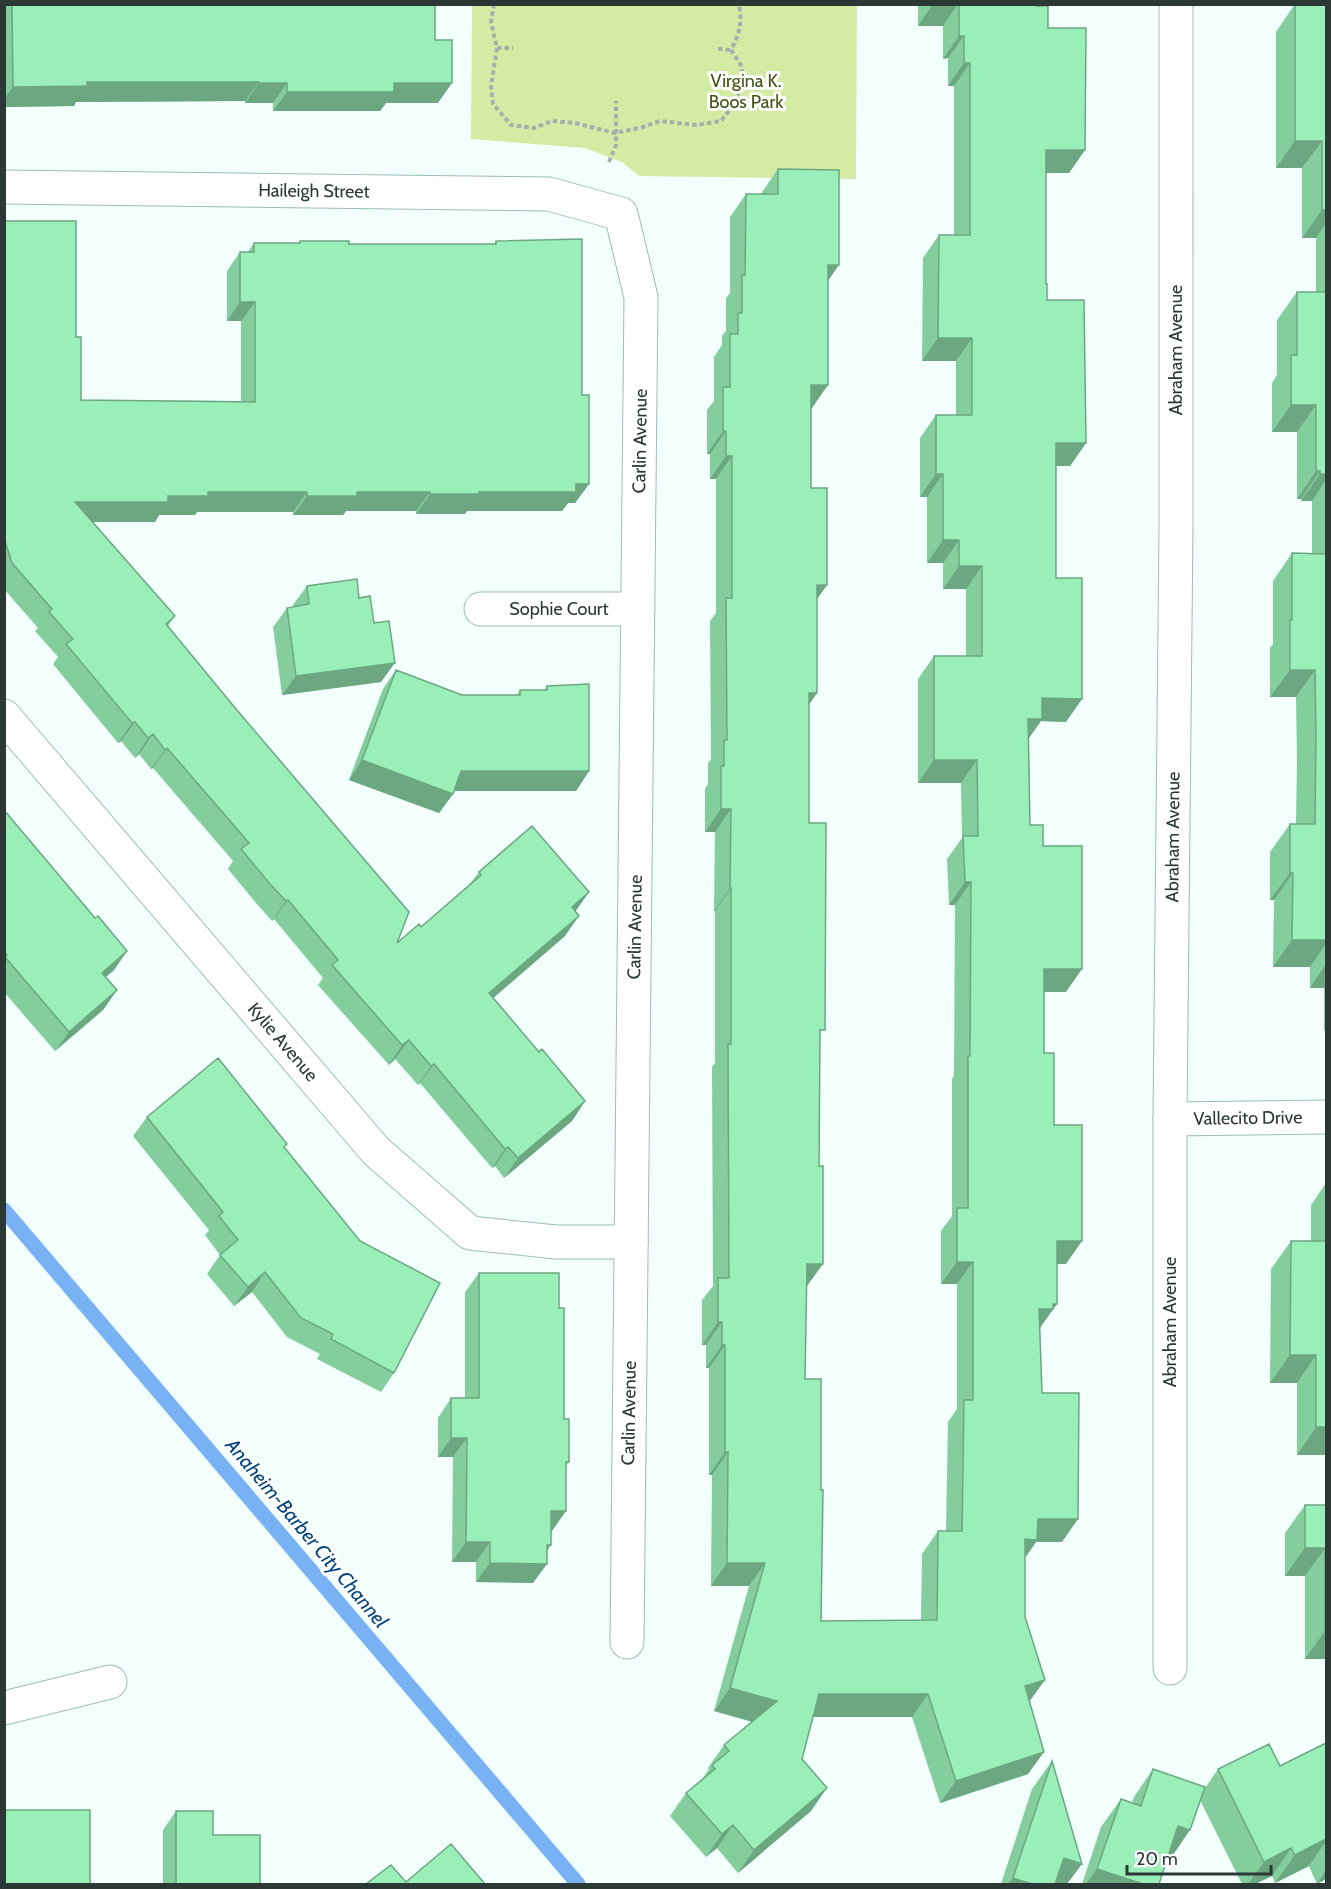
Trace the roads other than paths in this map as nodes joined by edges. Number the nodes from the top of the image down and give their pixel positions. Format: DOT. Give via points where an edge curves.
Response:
graph roads {
  1 [pos="1176,4"];
  2 [pos="4,187"];
  3 [pos="621,214"];
  4 [pos="481,609"];
  5 [pos="638,609"];
  6 [pos="4,716"];
  7 [pos="1326,1117"];
  8 [pos="1170,1119"];
  9 [pos="631,1242"];
  10 [pos="627,1642"];
  11 [pos="1170,1668"];
  12 [pos="110,1682"];
  13 [pos="4,1708"];
  1 -- 8 [label="street, Abraham Avenue"];
  2 -- 3 [label="street, Haileigh Street" via="549,194"];
  3 -- 5 [label="street, Carlin Avenue" via="641,297"];
  4 -- 5 [label="street, Sophie Court"];
  5 -- 9 [label="street, Carlin Avenue"];
  6 -- 9 [label="street, Kylie Avenue" via="376,1151 470,1233 556,1242"];
  7 -- 8 [label="street, Vallecito Drive"];
  8 -- 11 [label="street, Abraham Avenue"];
  9 -- 10 [label="street, Carlin Avenue"];
  12 -- 13 [label="street"];
}
